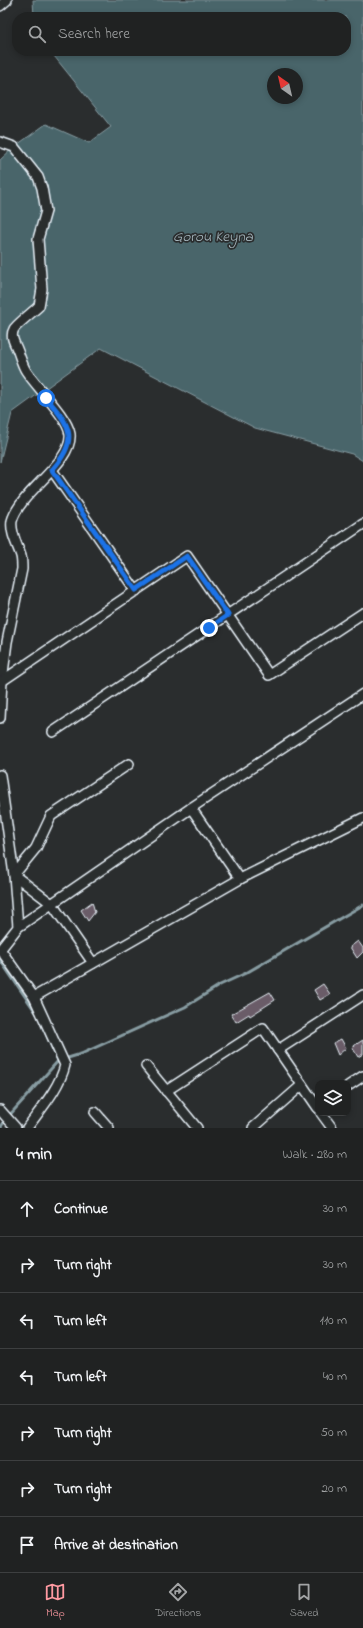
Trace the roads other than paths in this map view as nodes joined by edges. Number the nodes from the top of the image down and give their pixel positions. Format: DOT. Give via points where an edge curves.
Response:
graph roads {
  1 [pos="7,0"];
  2 [pos="0,6"];
  3 [pos="0,142"];
  4 [pos="52,470"];
  5 [pos="363,524"];
  6 [pos="136,590"];
  7 [pos="363,613"];
  8 [pos="228,615"];
  9 [pos="2,681"];
  10 [pos="363,694"];
  11 [pos="0,718"];
  12 [pos="53,732"];
  13 [pos="129,764"];
  14 [pos="0,775"];
  15 [pos="191,808"];
  16 [pos="363,818"];
  17 [pos="14,876"];
  18 [pos="240,879"];
  19 [pos="52,904"];
  20 [pos="18,927"];
  21 [pos="0,950"];
  22 [pos="93,963"];
  23 [pos="363,995"];
  24 [pos="34,996"];
  25 [pos="278,1050"];
  26 [pos="146,1066"];
  27 [pos="363,1076"];
  28 [pos="351,1084"];
  29 [pos="302,1085"];
  30 [pos="166,1091"];
  31 [pos="315,1103"];
  32 [pos="0,1110"];
  33 [pos="95,1112"];
  34 [pos="324,1116"];
  35 [pos="16,1128"];
  36 [pos="27,1128"];
  37 [pos="109,1128"];
  38 [pos="197,1128"];
  39 [pos="253,1128"];
  40 [pos="332,1128"];
  1 -- 2 [label="street"];
  3 -- 4 [label="street" via="14,147 38,177 46,211 38,239 42,289 39,306 14,328 12,336 26,370 62,415 70,434 65,451"];
  4 -- 6 [label="street"];
  4 -- 9 [label="street" via="25,498 13,520 22,568"];
  5 -- 8 [label="street"];
  6 -- 8 [label="street" via="187,556"];
  6 -- 9 [label="street"];
  7 -- 8 [label="street" via="269,675"];
  8 -- 12 [label="street"];
  9 -- 11 [label="street"];
  10 -- 15 [label="street"];
  13 -- 17 [label="street" via="51,816 36,848"];
  14 -- 17 [label="street"];
  15 -- 18 [label="street"];
  15 -- 19 [label="street"];
  16 -- 18 [label="street"];
  17 -- 19 [label="street"];
  17 -- 20 [label="street"];
  18 -- 22 [label="street"];
  19 -- 20 [label="street"];
  19 -- 22 [label="street"];
  20 -- 21 [label="street"];
  21 -- 24 [label="street"];
  22 -- 24 [label="street"];
  23 -- 25 [label="street"];
  24 -- 36 [label="street" via="65,1065 44,1105"];
  25 -- 29 [label="street"];
  25 -- 30 [label="street" via="263,1028"];
  26 -- 30 [label="street"];
  27 -- 28 [label="street"];
  29 -- 31 [label="street"];
  29 -- 39 [label="street"];
  30 -- 38 [label="street"];
  32 -- 35 [label="street"];
  33 -- 37 [label="street"];
  34 -- 40 [label="street"];
}
